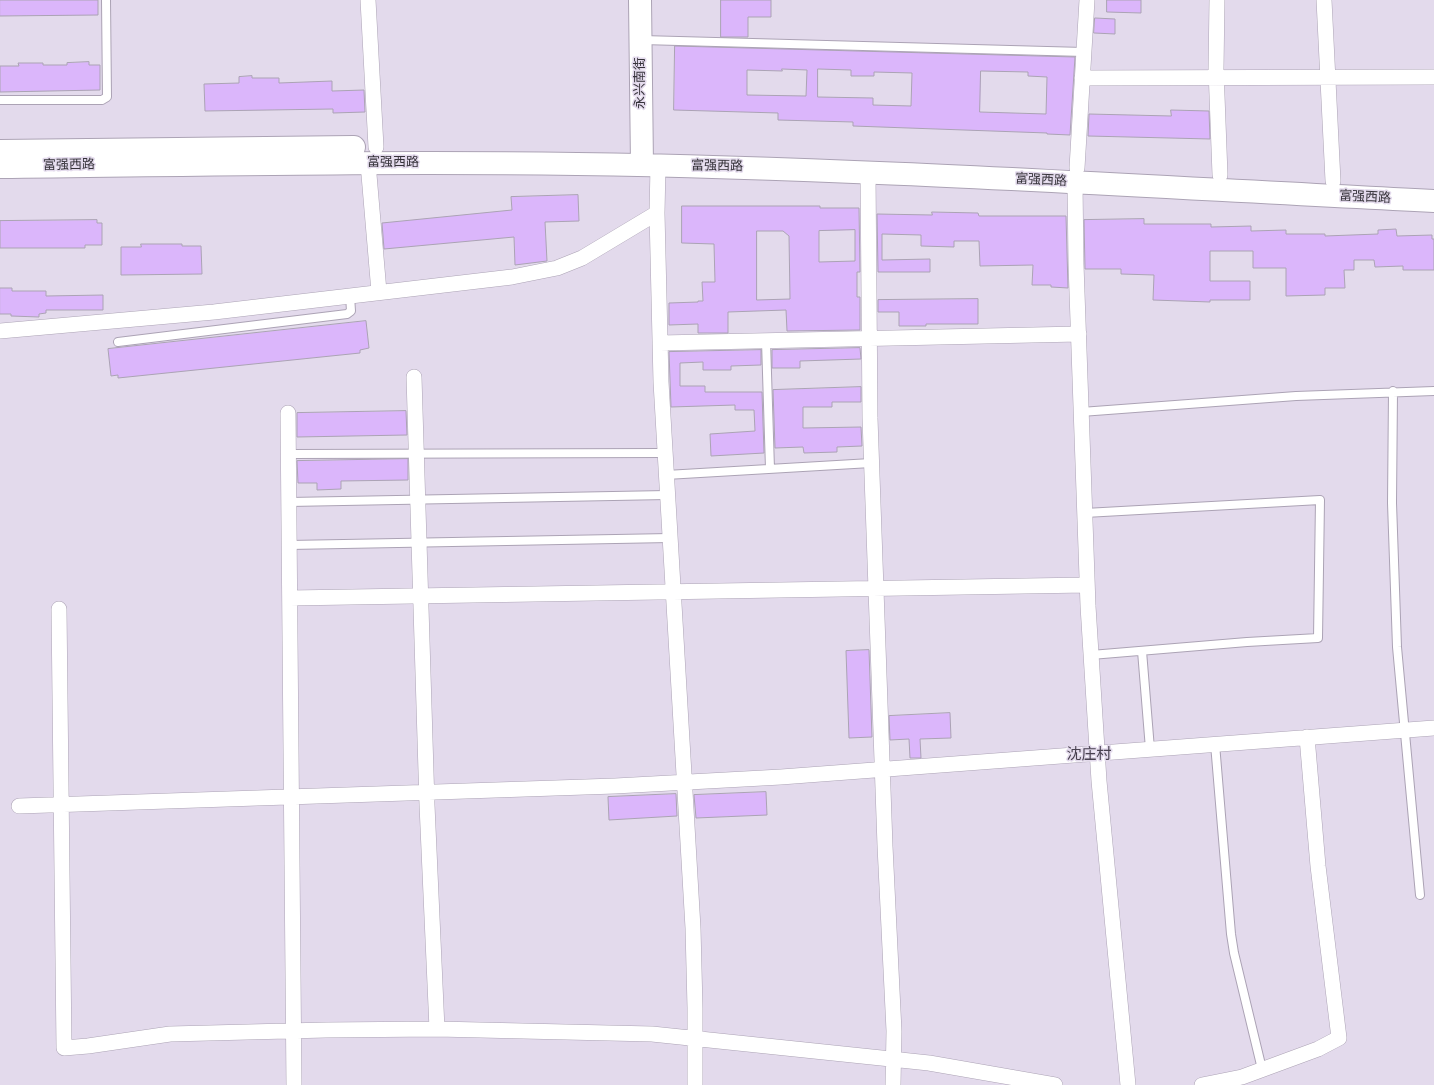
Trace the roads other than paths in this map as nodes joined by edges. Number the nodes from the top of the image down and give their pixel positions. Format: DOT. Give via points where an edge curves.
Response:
graph roads {
  1 [pos="106,0"];
  2 [pos="368,0"];
  3 [pos="628,0"];
  4 [pos="640,0"];
  5 [pos="1087,0"];
  6 [pos="1217,0"];
  7 [pos="1324,0"];
  8 [pos="641,40"];
  9 [pos="1084,52"];
  10 [pos="1328,77"];
  11 [pos="1434,77"];
  12 [pos="1082,78"];
  13 [pos="1217,78"];
  14 [pos="0,100"];
  15 [pos="0,151"];
  16 [pos="372,155"];
  17 [pos="640,159"];
  18 [pos="0,167"];
  19 [pos="868,173"];
  20 [pos="1220,175"];
  21 [pos="1076,176"];
  22 [pos="1333,181"];
  23 [pos="1434,186"];
  24 [pos="1434,201"];
  25 [pos="657,213"];
  26 [pos="379,292"];
  27 [pos="350,296"];
  28 [pos="0,331"];
  29 [pos="1079,334"];
  30 [pos="869,339"];
  31 [pos="766,341"];
  32 [pos="118,342"];
  33 [pos="660,343"];
  34 [pos="414,377"];
  35 [pos="1434,391"];
  36 [pos="1393,392"];
  37 [pos="1081,412"];
  38 [pos="288,413"];
  39 [pos="665,453"];
  40 [pos="288,454"];
  41 [pos="417,454"];
  42 [pos="871,463"];
  43 [pos="770,469"];
  44 [pos="666,475"];
  45 [pos="668,495"];
  46 [pos="418,500"];
  47 [pos="289,502"];
  48 [pos="1085,513"];
  49 [pos="670,538"];
  50 [pos="419,542"];
  51 [pos="289,545"];
  52 [pos="1087,585"];
  53 [pos="876,589"];
  54 [pos="673,592"];
  55 [pos="421,596"];
  56 [pos="290,598"];
  57 [pos="59,608"];
  58 [pos="1142,651"];
  59 [pos="1091,655"];
  60 [pos="1434,728"];
  61 [pos="1405,730"];
  62 [pos="1307,737"];
  63 [pos="1215,744"];
  64 [pos="1150,748"];
  65 [pos="1097,753"];
  66 [pos="882,769"];
  67 [pos="684,782"];
  68 [pos="427,792"];
  69 [pos="292,797"];
  70 [pos="61,804"];
  71 [pos="19,806"];
  72 [pos="1420,895"];
  73 [pos="437,1029"];
  74 [pos="293,1031"];
  75 [pos="695,1038"];
  76 [pos="894,1060"];
  77 [pos="1262,1069"];
  78 [pos="294,1085"];
  79 [pos="694,1085"];
  80 [pos="893,1085"];
  81 [pos="1055,1085"];
  82 [pos="1128,1085"];
  83 [pos="1202,1085"];
  1 -- 14 [label="lane" via="106,97 102,100"];
  2 -- 16 [label="street"];
  3 -- 17 [label="main road, 永兴南街"];
  4 -- 8 [label="main road, 永兴南街"];
  5 -- 9 [label="street"];
  6 -- 13 [label="street"];
  7 -- 10 [label="street"];
  8 -- 9 [label="lane"];
  8 -- 17 [label="main road, 永兴南街"];
  9 -- 12 [label="street"];
  10 -- 11 [label="street"];
  10 -- 13 [label="street"];
  10 -- 22 [label="street"];
  12 -- 13 [label="street"];
  12 -- 21 [label="street"];
  13 -- 20 [label="street"];
  15 -- 16 [label="main road, 富强西路"];
  16 -- 17 [label="main road, 富强西路"];
  16 -- 18 [label="main road, 富强西路"];
  16 -- 26 [label="street"];
  17 -- 19 [label="main road, 富强西路"];
  17 -- 21 [label="main road, 富强西路" via="801,154"];
  17 -- 25 [label="street"];
  19 -- 21 [label="main road, 富强西路"];
  19 -- 30 [label="street"];
  20 -- 21 [label="main road, 富强西路"];
  20 -- 22 [label="main road, 富强西路"];
  21 -- 24 [label="main road, 富强西路"];
  21 -- 29 [label="street"];
  22 -- 23 [label="main road, 富强西路"];
  25 -- 26 [label="street" via="582,258 557,268 512,277"];
  25 -- 33 [label="street"];
  26 -- 27 [label="street"];
  27 -- 28 [label="street" via="214,312"];
  27 -- 32 [label="lane" via="351,311 347,314"];
  29 -- 30 [label="street"];
  29 -- 37 [label="street"];
  30 -- 31 [label="street"];
  30 -- 42 [label="street"];
  31 -- 33 [label="street"];
  31 -- 43 [label="lane"];
  33 -- 39 [label="street"];
  34 -- 41 [label="street"];
  35 -- 36 [label="lane"];
  36 -- 37 [label="lane" via="1296,396"];
  36 -- 61 [label="lane" via="1392,503 1397,647"];
  37 -- 48 [label="street"];
  38 -- 40 [label="street"];
  39 -- 41 [label="lane"];
  39 -- 44 [label="street"];
  40 -- 41 [label="lane"];
  40 -- 47 [label="street"];
  41 -- 46 [label="street"];
  42 -- 43 [label="lane"];
  42 -- 53 [label="street"];
  43 -- 44 [label="lane"];
  44 -- 45 [label="street"];
  45 -- 46 [label="lane"];
  45 -- 49 [label="street"];
  46 -- 47 [label="lane"];
  46 -- 50 [label="street"];
  47 -- 51 [label="street"];
  48 -- 52 [label="street"];
  48 -- 58 [label="lane" via="1320,500 1318,638"];
  49 -- 50 [label="lane"];
  49 -- 54 [label="street"];
  50 -- 51 [label="lane"];
  50 -- 55 [label="street"];
  51 -- 56 [label="street"];
  52 -- 53 [label="street"];
  52 -- 59 [label="street"];
  53 -- 54 [label="street"];
  53 -- 66 [label="street"];
  54 -- 55 [label="street"];
  54 -- 67 [label="street"];
  55 -- 56 [label="street"];
  55 -- 68 [label="street"];
  56 -- 69 [label="street"];
  57 -- 70 [label="street"];
  58 -- 59 [label="lane"];
  58 -- 64 [label="lane"];
  59 -- 65 [label="street"];
  60 -- 61 [label="street"];
  61 -- 62 [label="street"];
  61 -- 72 [label="lane"];
  62 -- 63 [label="street"];
  62 -- 77 [label="street" via="1318,866 1339,1038 1318,1049"];
  63 -- 64 [label="street"];
  63 -- 77 [label="lane" via="1231,934"];
  64 -- 65 [label="street"];
  65 -- 66 [label="street"];
  65 -- 82 [label="street"];
  66 -- 67 [label="street"];
  66 -- 76 [label="street"];
  67 -- 68 [label="street"];
  67 -- 75 [label="street"];
  68 -- 69 [label="street"];
  68 -- 73 [label="street"];
  69 -- 70 [label="street"];
  69 -- 74 [label="street"];
  70 -- 71 [label="street"];
  70 -- 74 [label="street" via="64,1048 170,1034"];
  73 -- 74 [label="street"];
  73 -- 75 [label="street" via="652,1034"];
  74 -- 78 [label="street"];
  75 -- 76 [label="street"];
  75 -- 79 [label="street"];
  76 -- 80 [label="street"];
  76 -- 81 [label="street" via="929,1063"];
  77 -- 83 [label="street" via="1242,1077"];
}
